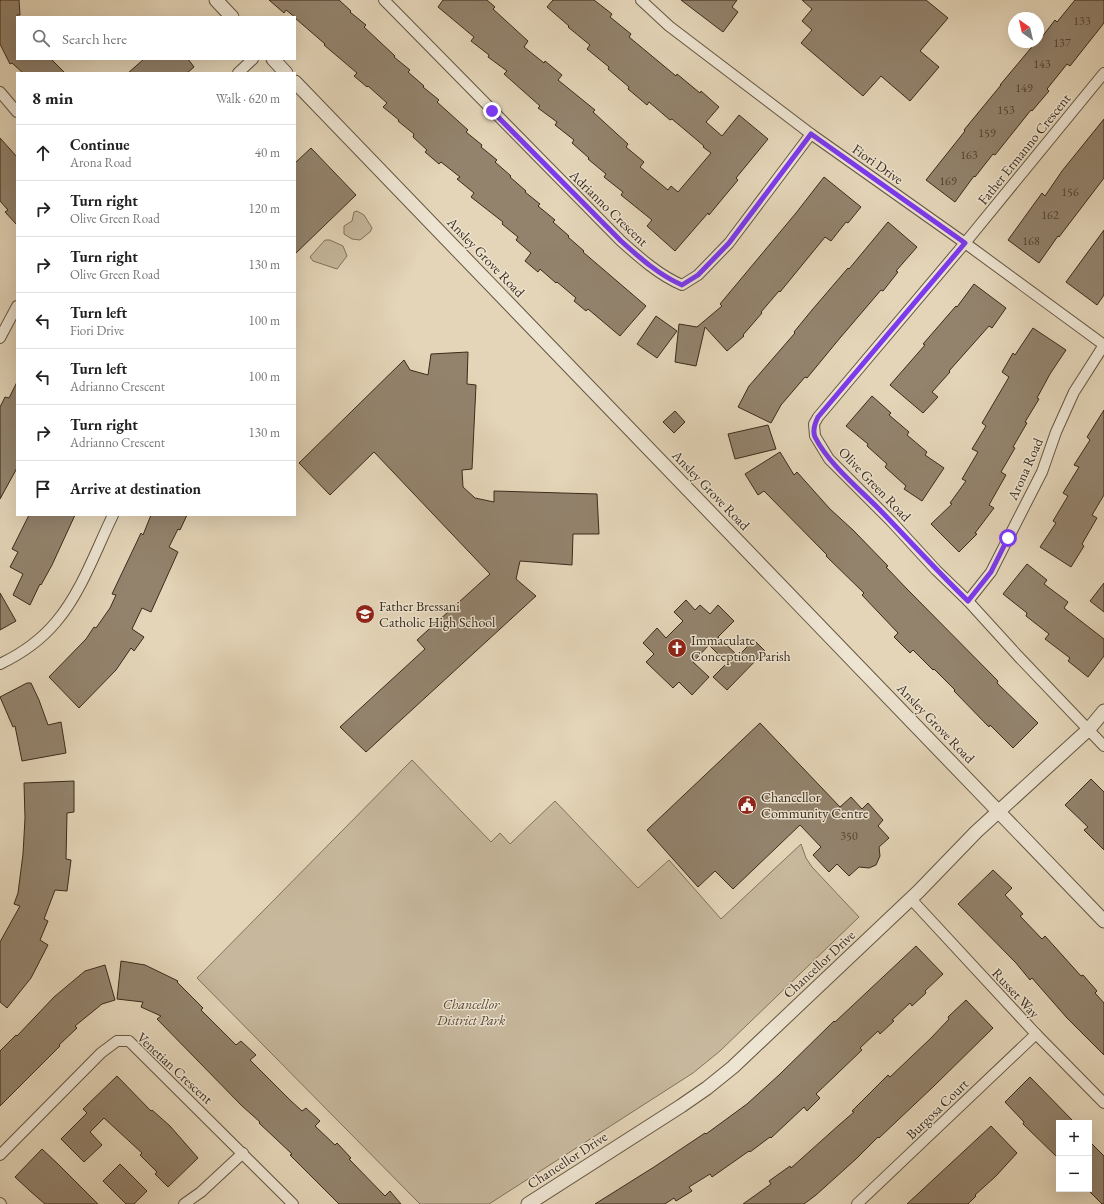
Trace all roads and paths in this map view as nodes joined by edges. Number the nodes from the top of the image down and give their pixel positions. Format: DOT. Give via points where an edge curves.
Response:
graph roads {
  1 [pos="216,0"];
  2 [pos="384,0"];
  3 [pos="641,0"];
  4 [pos="231,16"];
  5 [pos="252,60"];
  6 [pos="274,60"];
  7 [pos="239,72"];
  8 [pos="285,72"];
  9 [pos="1104,73"];
  10 [pos="296,83"];
  11 [pos="0,92"];
  12 [pos="16,111"];
  13 [pos="811,134"];
  14 [pos="965,243"];
  15 [pos="16,308"];
  16 [pos="0,338"];
  17 [pos="1104,345"];
  18 [pos="113,516"];
  19 [pos="968,601"];
  20 [pos="0,664"];
  21 [pos="1104,711"];
  22 [pos="1088,729"];
  23 [pos="1104,746"];
  24 [pos="999,812"];
  25 [pos="911,899"];
  26 [pos="1104,921"];
  27 [pos="1036,1034"];
  28 [pos="1104,1103"];
  29 [pos="243,1153"];
  30 [pos="0,1155"];
  31 [pos="184,1204"];
  32 [pos="293,1204"];
  33 [pos="528,1204"];
  34 [pos="857,1204"];
  1 -- 4 [label="street"];
  2 -- 13 [label="street, Adrianno Crescent" via="621,241 669,280 682,285 698,275 729,243"];
  3 -- 13 [label="street, Fiori Drive" via="669,26"];
  5 -- 7 [label="street"];
  6 -- 8 [label="street"];
  9 -- 14 [label="street, Father Ermanno Crescent"];
  10 -- 24 [label="street, Ansley Grove Road"];
  11 -- 12 [label="street"];
  13 -- 14 [label="street, Fiori Drive"];
  14 -- 17 [label="street, Fiori Drive"];
  14 -- 19 [label="street, Olive Green Road" via="814,424 815,436 829,459"];
  15 -- 16 [label="street"];
  17 -- 19 [label="street, Arona Road" via="1074,392 1042,472 991,572"];
  18 -- 20 [label="street" via="79,588 56,622 27,649"];
  19 -- 22 [label="street, Olive Green Road"];
  21 -- 22 [label="street, Chancellor Drive"];
  22 -- 23 [label="street, Olive Green Road"];
  22 -- 24 [label="street, Chancellor Drive"];
  24 -- 25 [label="street, Chancellor Drive"];
  24 -- 26 [label="street, Ansley Grove Road"];
  25 -- 27 [label="street, Russet Way"];
  25 -- 33 [label="street, Chancellor Drive" via="707,1088"];
  27 -- 28 [label="street, Russet Way"];
  27 -- 34 [label="street, Burgosa Court"];
  29 -- 30 [label="street, Venetian Crescent" via="129,1041 117,1041"];
  29 -- 31 [label="street" via="201,1192"];
  29 -- 32 [label="street, Venetian Crescent"];
}
